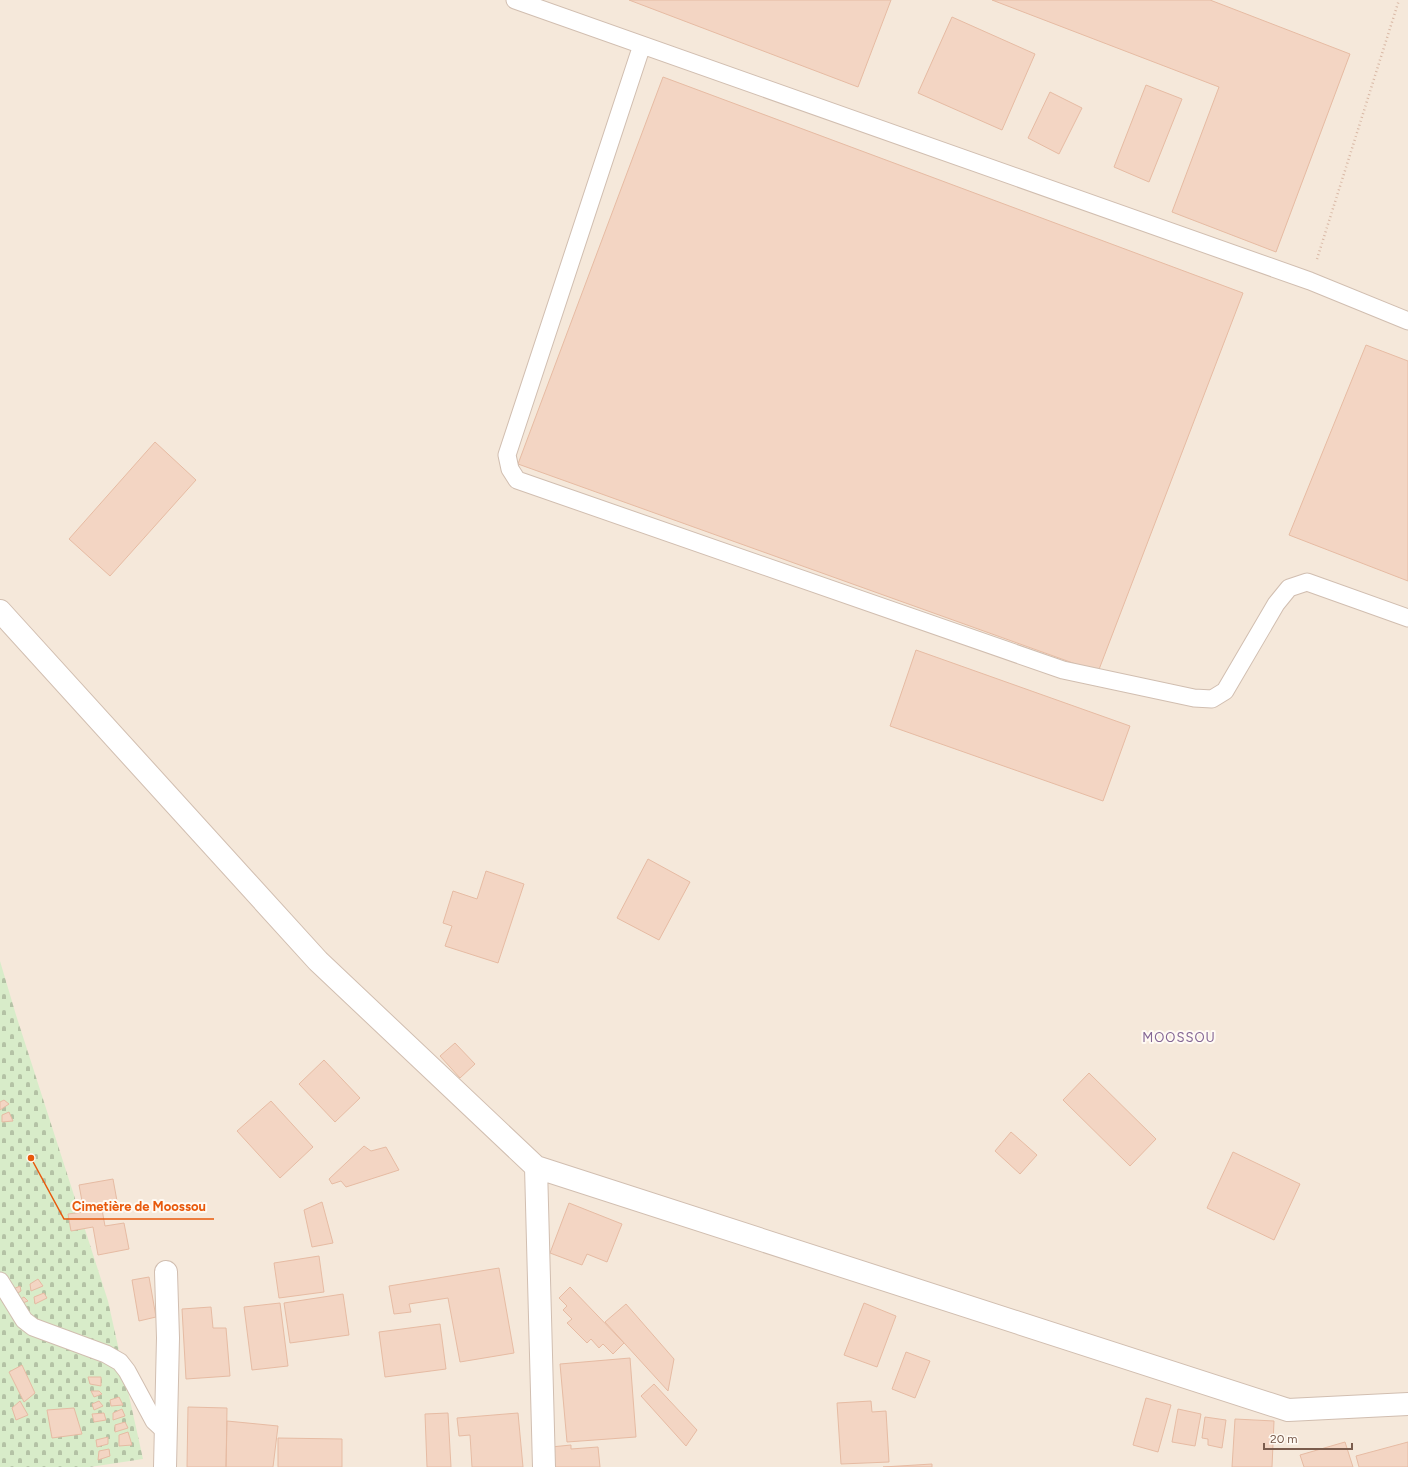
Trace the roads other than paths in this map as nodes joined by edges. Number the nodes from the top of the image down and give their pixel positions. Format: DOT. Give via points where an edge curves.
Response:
graph roads {
  1 [pos="515,0"];
  2 [pos="642,45"];
  3 [pos="1408,321"];
  4 [pos="0,611"];
  5 [pos="1408,618"];
  6 [pos="536,1167"];
  7 [pos="166,1272"];
  8 [pos="0,1281"];
  9 [pos="1408,1404"];
  10 [pos="166,1432"];
  11 [pos="166,1467"];
  12 [pos="544,1467"];
  1 -- 2 [label="lane"];
  2 -- 3 [label="lane" via="1310,281"];
  2 -- 5 [label="lane" via="507,455 510,469 518,480 1063,670 1194,698 1212,699 1225,691 1276,604 1289,588 1307,582"];
  4 -- 6 [label="street" via="318,961"];
  6 -- 9 [label="street" via="1288,1410"];
  6 -- 12 [label="street"];
  7 -- 10 [label="street"];
  8 -- 10 [label="lane" via="24,1320 33,1327 106,1354 120,1362 154,1421"];
  10 -- 11 [label="street"];
}
